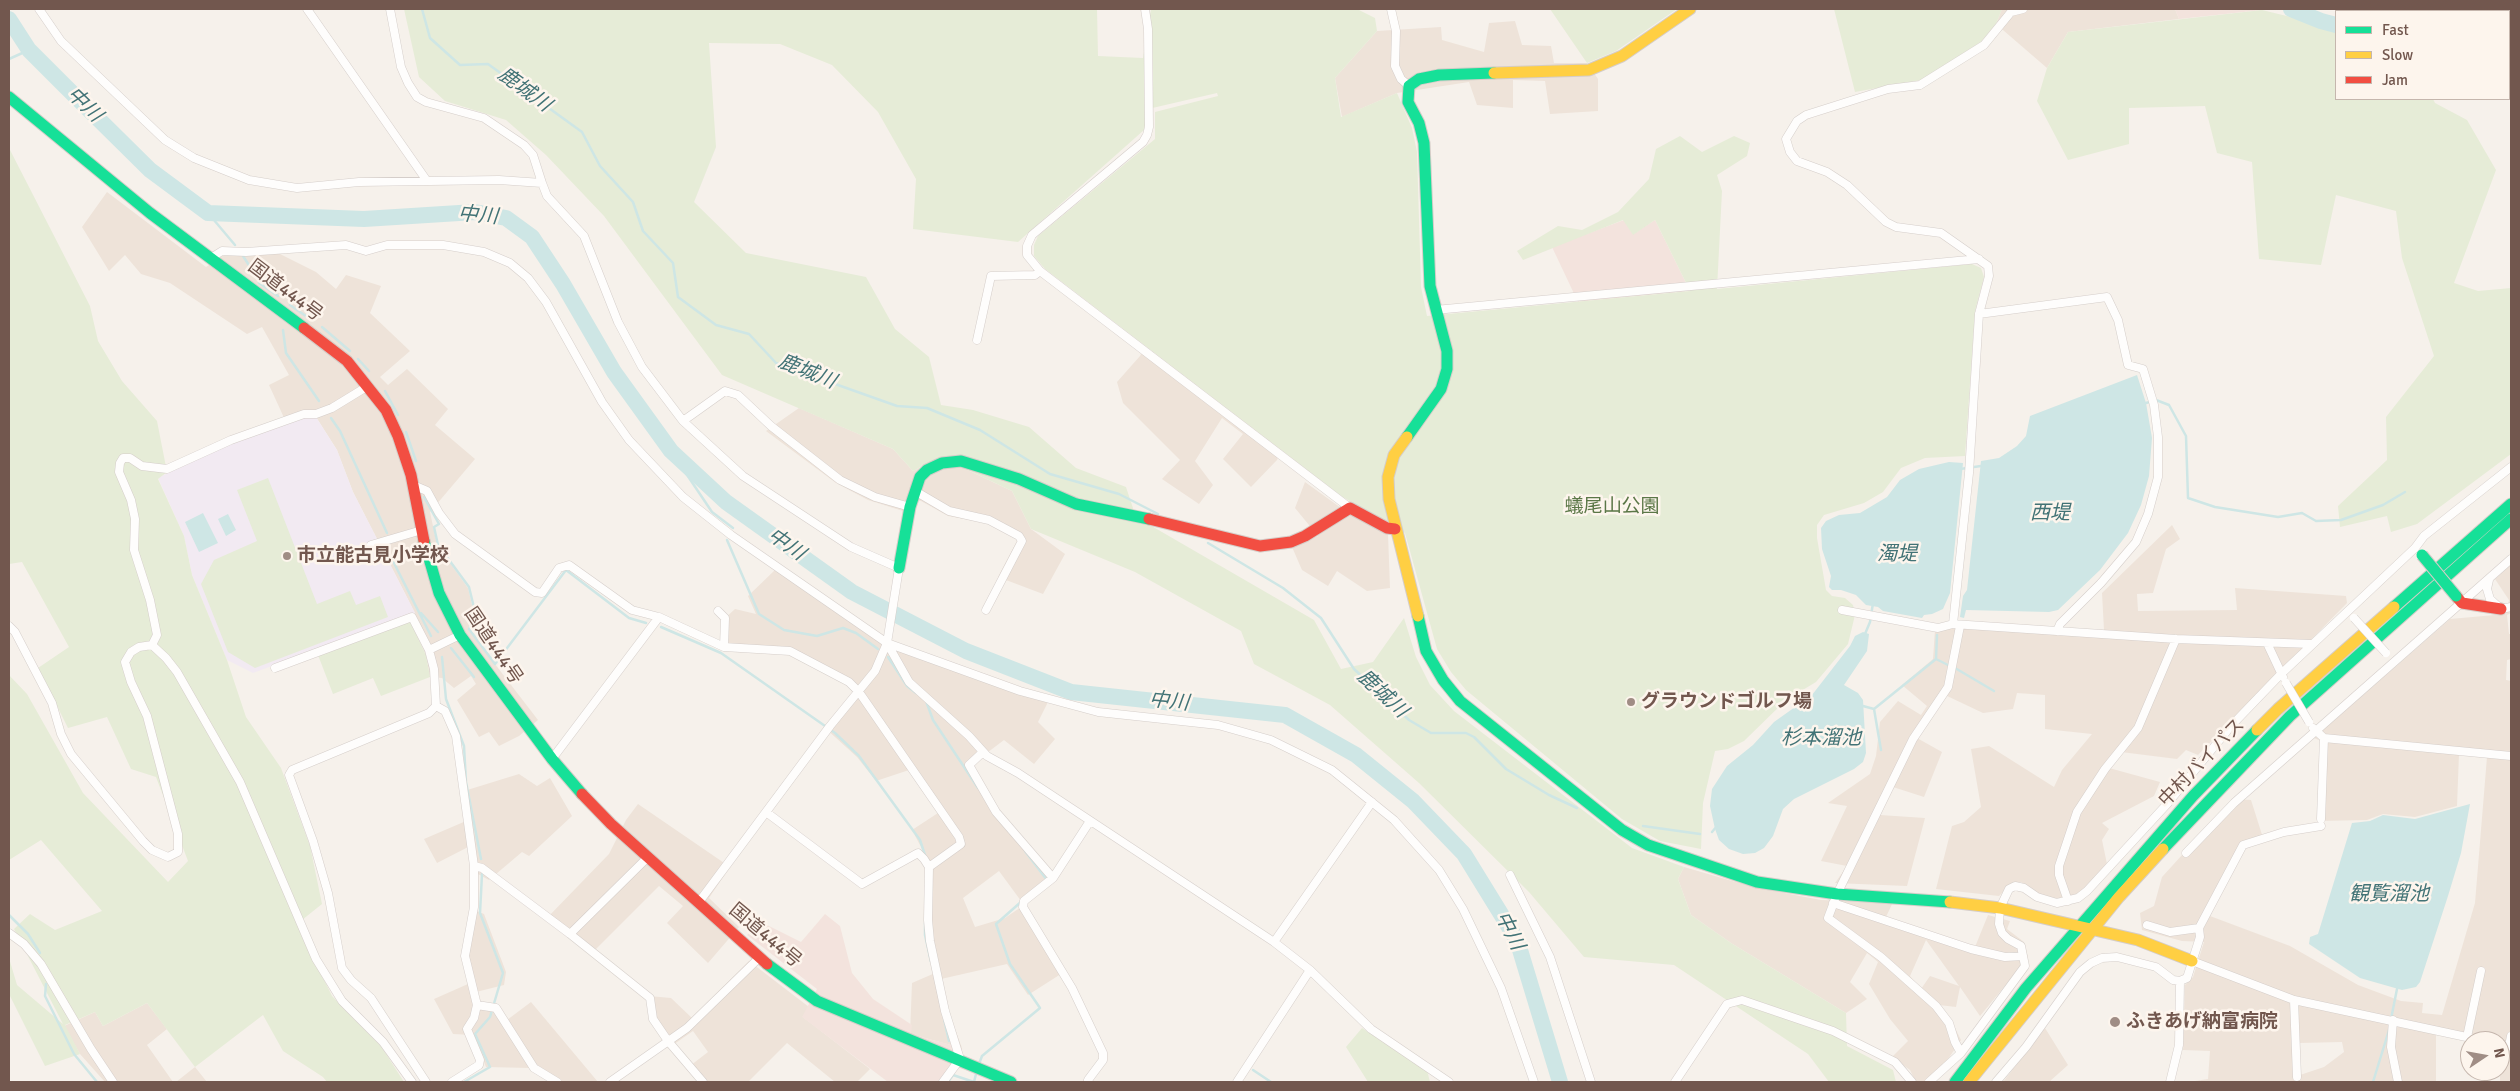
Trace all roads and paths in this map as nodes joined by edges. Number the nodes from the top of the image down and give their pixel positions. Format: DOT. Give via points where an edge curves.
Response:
graph roads {
  1 [pos="39,9"];
  2 [pos="307,9"];
  3 [pos="390,9"];
  4 [pos="1145,9"];
  5 [pos="1391,9"];
  6 [pos="1690,9"];
  7 [pos="2023,9"];
  8 [pos="2346,9"];
  9 [pos="2386,10"];
  10 [pos="1409,86"];
  11 [pos="9,97"];
  12 [pos="427,181"];
  13 [pos="542,184"];
  14 [pos="211,258"];
  15 [pos="1979,259"];
  16 [pos="1040,271"];
  17 [pos="1436,310"];
  18 [pos="1979,314"];
  19 [pos="977,340"];
  20 [pos="368,386"];
  21 [pos="683,421"];
  22 [pos="2511,467"];
  23 [pos="413,485"];
  24 [pos="915,491"];
  25 [pos="2511,504"];
  26 [pos="910,507"];
  27 [pos="1350,508"];
  28 [pos="2511,519"];
  29 [pos="1395,529"];
  30 [pos="422,530"];
  31 [pos="372,545"];
  32 [pos="2419,552"];
  33 [pos="2511,559"];
  34 [pos="899,568"];
  35 [pos="2490,578"];
  36 [pos="2459,599"];
  37 [pos="2506,608"];
  38 [pos="986,610"];
  39 [pos="1842,610"];
  40 [pos="718,611"];
  41 [pos="659,617"];
  42 [pos="2354,618"];
  43 [pos="1957,625"];
  44 [pos="9,626"];
  45 [pos="2057,632"];
  46 [pos="460,635"];
  47 [pos="2176,639"];
  48 [pos="887,643"];
  49 [pos="2267,643"];
  50 [pos="2311,644"];
  51 [pos="152,645"];
  52 [pos="724,646"];
  53 [pos="429,650"];
  54 [pos="2386,653"];
  55 [pos="275,668"];
  56 [pos="2281,674"];
  57 [pos="859,692"];
  58 [pos="436,706"];
  59 [pos="2315,731"];
  60 [pos="2324,738"];
  61 [pos="983,752"];
  62 [pos="2511,756"];
  63 [pos="552,759"];
  64 [pos="1372,802"];
  65 [pos="766,812"];
  66 [pos="1090,821"];
  67 [pos="2186,853"];
  68 [pos="648,857"];
  69 [pos="474,866"];
  70 [pos="929,867"];
  71 [pos="1510,875"];
  72 [pos="1053,878"];
  73 [pos="1835,898"];
  74 [pos="2068,901"];
  75 [pos="698,902"];
  76 [pos="2000,908"];
  77 [pos="2147,925"];
  78 [pos="2079,926"];
  79 [pos="2199,928"];
  80 [pos="2091,930"];
  81 [pos="9,933"];
  82 [pos="570,934"];
  83 [pos="1274,942"];
  84 [pos="2023,956"];
  85 [pos="759,958"];
  86 [pos="2192,961"];
  87 [pos="1310,970"];
  88 [pos="2481,971"];
  89 [pos="2180,982"];
  90 [pos="2294,1000"];
  91 [pos="477,1005"];
  92 [pos="2390,1020"];
  93 [pos="2468,1031"];
  94 [pos="2460,1035"];
  95 [pos="668,1041"];
  96 [pos="1961,1052"];
  97 [pos="960,1059"];
  98 [pos="2298,1077"];
  99 [pos="113,1082"];
  100 [pos="412,1082"];
  101 [pos="426,1082"];
  102 [pos="452,1082"];
  103 [pos="557,1082"];
  104 [pos="610,1082"];
  105 [pos="704,1082"];
  106 [pos="943,1082"];
  107 [pos="1011,1082"];
  108 [pos="1089,1082"];
  109 [pos="1237,1082"];
  110 [pos="1449,1082"];
  111 [pos="1534,1082"];
  112 [pos="1591,1082"];
  113 [pos="1675,1082"];
  114 [pos="1912,1082"];
  115 [pos="1929,1082"];
  116 [pos="1955,1082"];
  117 [pos="1969,1082"];
  118 [pos="1996,1082"];
  119 [pos="2170,1082"];
  120 [pos="2398,1082"];
  1 -- 12 [label="street" via="61,41 85,65 165,140 194,158 249,180 297,188 359,182"];
  2 -- 12 [label="street"];
  3 -- 13 [label="street" via="402,67 417,97 484,118 524,145 532,155"];
  4 -- 16 [label="street" via="1148,29 1147,135 1032,235 1027,255"];
  5 -- 10 [label="street" via="1396,31 1394,66"];
  6 -- 10 [label="main road" via="1622,56 1589,70 1439,76 1419,79"];
  7 -- 15 [label="street" via="2011,12 1984,45 1920,85 1888,89 1806,115 1797,121 1786,139 1797,161 1827,172 1847,185 1886,222 1896,227 1941,233"];
  8 -- 9 [label="main road"];
  10 -- 17 [label="main road" via="1408,102 1419,123 1424,143 1430,286"];
  11 -- 14 [label="main road, 国道444号" via="150,213"];
  12 -- 13 [label="street" via="499,180"];
  13 -- 21 [label="street" via="547,196 584,236 618,322 642,367"];
  14 -- 20 [label="main road, 国道444号" via="340,355"];
  14 -- 48 [label="street" via="222,251 346,245 366,251 387,245 443,245 484,252 510,264 528,278 546,302 602,402 629,440 683,497 731,535"];
  15 -- 17 [label="street"];
  15 -- 18 [label="street" via="1988,266 1989,276"];
  16 -- 19 [label="street" via="1035,275 991,276"];
  16 -- 27 [label="street"];
  17 -- 29 [label="main road" via="1447,351 1447,369 1441,389 1394,455 1388,477"];
  18 -- 43 [label="street"];
  18 -- 45 [label="street" via="2107,297 2118,320 2128,365 2143,369 2154,405 2158,477 2136,542 2060,624"];
  20 -- 23 [label="main road, 国道444号" via="386,410 398,436"];
  20 -- 51 [label="street" via="332,408 316,414 304,414 231,440 167,469 142,466 130,458 123,458 119,472 132,500 134,550 157,635"];
  21 -- 26 [label="street" via="725,390 738,395 771,426 840,480 875,497"];
  21 -- 34 [label="street" via="743,476 851,547"];
  22 -- 32 [label="street" via="2424,536"];
  23 -- 30 [label="main road, 国道444号"];
  23 -- 41 [label="street" via="427,491 455,534 535,592 542,592 559,568 569,565 632,610"];
  24 -- 26 [label="main road"];
  24 -- 27 [label="main road" via="920,477 927,470 942,463 960,461 1019,479 1076,504 1260,546 1298,539"];
  24 -- 38 [label="street" via="949,511 989,520 1019,536 1022,541"];
  25 -- 78 [label="main road, 中村バイパス" via="2278,710 2193,796"];
  26 -- 34 [label="main road"];
  27 -- 29 [label="main road"];
  28 -- 80 [label="main road, 中村バイパス" via="2290,716 2203,805"];
  29 -- 73 [label="main road" via="1426,652 1460,701 1622,830 1648,845 1757,882"];
  30 -- 31 [label="street"];
  30 -- 46 [label="main road, 国道444号" via="439,594"];
  32 -- 36 [label="main road, bridge"];
  32 -- 50 [label="street"];
  33 -- 35 [label="street"];
  34 -- 48 [label="street"];
  35 -- 36 [label="street"];
  35 -- 37 [label="street" via="2487,589 2490,599"];
  36 -- 37 [label="main road" via="2483,608"];
  36 -- 59 [label="street"];
  39 -- 43 [label="street" via="1938,628"];
  40 -- 52 [label="street" via="725,618"];
  41 -- 52 [label="street"];
  41 -- 63 [label="street"];
  42 -- 54 [label="street, bridge"];
  43 -- 45 [label="street"];
  43 -- 73 [label="street" via="1948,687 1913,740"];
  44 -- 51 [label="street" via="52,703 71,754 143,841 152,850 168,857 178,852 178,834 147,716 131,682 126,662 131,652"];
  45 -- 47 [label="street"];
  46 -- 53 [label="street"];
  46 -- 63 [label="main road, 国道444号"];
  47 -- 49 [label="street"];
  47 -- 74 [label="street" via="2138,728 2105,769 2077,812 2059,866"];
  48 -- 57 [label="street" via="875,671"];
  48 -- 61 [label="street" via="910,682"];
  48 -- 64 [label="street" via="1020,691 1098,712 1218,725 1271,740 1332,770"];
  49 -- 50 [label="street"];
  49 -- 56 [label="street"];
  50 -- 56 [label="street"];
  51 -- 100 [label="street" via="177,672 240,782 316,959 342,1001 383,1042"];
  52 -- 57 [label="street" via="790,651 849,682"];
  53 -- 55 [label="street" via="412,617"];
  53 -- 58 [label="street" via="434,669"];
  56 -- 59 [label="street, bridge"];
  56 -- 74 [label="street" via="2231,726 2168,803 2087,891"];
  57 -- 65 [label="street"];
  57 -- 70 [label="street" via="959,837 961,844"];
  58 -- 69 [label="street" via="445,711 456,736"];
  58 -- 101 [label="street" via="429,713 292,770 289,775 320,867 342,968 370,998"];
  59 -- 60 [label="street"];
  59 -- 67 [label="street" via="2234,803"];
  60 -- 62 [label="street"];
  60 -- 79 [label="street" via="2321,822 2243,846"];
  61 -- 66 [label="street"];
  61 -- 72 [label="street" via="969,765 996,812"];
  63 -- 68 [label="main road, 国道444号" via="578,790"];
  64 -- 83 [label="street"];
  64 -- 111 [label="street" via="1394,820 1439,870 1463,909 1501,988"];
  65 -- 70 [label="street" via="862,884 918,852"];
  65 -- 75 [label="street"];
  66 -- 72 [label="street"];
  66 -- 83 [label="street"];
  68 -- 75 [label="main road, 国道444号"];
  68 -- 82 [label="street"];
  69 -- 82 [label="street" via="482,868"];
  69 -- 91 [label="street" via="474,907 464,956"];
  70 -- 97 [label="street" via="930,941"];
  71 -- 112 [label="street" via="1550,957"];
  72 -- 108 [label="street" via="1024,901 1023,907 1072,988 1103,1053 1103,1060"];
  73 -- 76 [label="main road" via="1900,897"];
  73 -- 84 [label="street" via="1971,949 2005,957"];
  73 -- 96 [label="street" via="1828,918 1881,957 1936,1006 1949,1023"];
  74 -- 76 [label="street" via="2047,900 2015,886 2009,888"];
  75 -- 85 [label="main road, 国道444号"];
  76 -- 78 [label="main road"];
  76 -- 84 [label="street" via="2002,933 2022,946"];
  77 -- 79 [label="street" via="2170,932"];
  78 -- 80 [label="main road"];
  78 -- 116 [label="main road, 中村バイパス" via="2026,988"];
  79 -- 86 [label="street" via="2200,937"];
  80 -- 86 [label="main road" via="2138,940"];
  80 -- 117 [label="main road, 中村バイパス"];
  81 -- 99 [label="street" via="24,944 41,964"];
  82 -- 95 [label="street" via="650,998 653,1018"];
  83 -- 87 [label="street"];
  84 -- 96 [label="street" via="2025,966"];
  85 -- 95 [label="street" via="687,1028"];
  85 -- 97 [label="main road, 国道444号" via="817,1001"];
  86 -- 89 [label="street" via="2187,978"];
  86 -- 90 [label="street"];
  87 -- 109 [label="street"];
  87 -- 110 [label="street" via="1371,1029"];
  88 -- 93 [label="street"];
  89 -- 118 [label="street" via="2156,967 2117,957 2091,963 2080,972 2026,1047"];
  89 -- 119 [label="street" via="2179,1045"];
  90 -- 92 [label="street"];
  90 -- 98 [label="street"];
  91 -- 102 [label="street" via="467,1029 480,1060 479,1065"];
  91 -- 103 [label="street" via="493,1007 534,1068"];
  92 -- 94 [label="street"];
  92 -- 120 [label="street"];
  95 -- 104 [label="street"];
  95 -- 105 [label="street"];
  96 -- 115 [label="street"];
  97 -- 106 [label="street"];
  97 -- 107 [label="main road, 国道444号"];
  113 -- 114 [label="street" via="1727,1004 1742,1000 1832,1031 1895,1062"];
}
